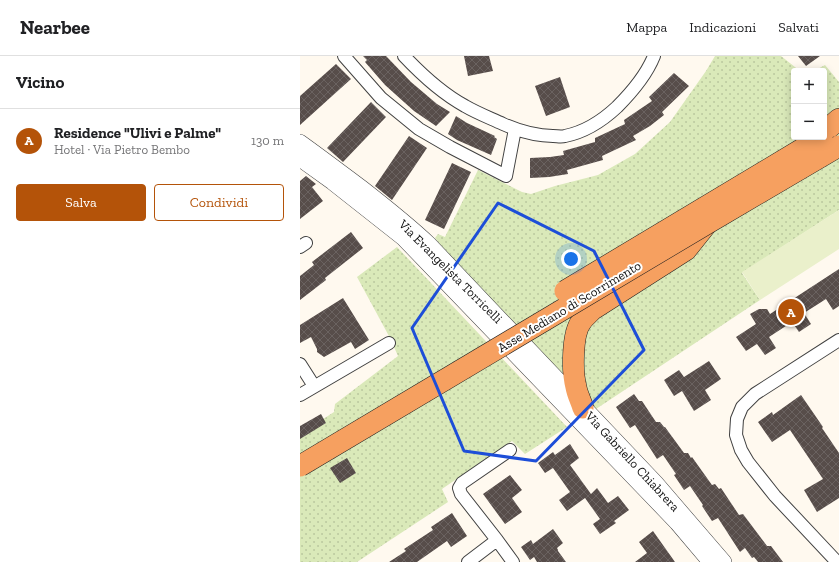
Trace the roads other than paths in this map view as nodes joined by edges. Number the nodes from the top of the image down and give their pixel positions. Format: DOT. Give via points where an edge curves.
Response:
graph roads {
  1 [pos="344,56"];
  2 [pos="404,56"];
  3 [pos="654,56"];
  4 [pos="839,119"];
  5 [pos="839,127"];
  6 [pos="516,129"];
  7 [pos="300,142"];
  8 [pos="825,142"];
  9 [pos="300,159"];
  10 [pos="708,223"];
  11 [pos="839,340"];
  12 [pos="389,342"];
  13 [pos="300,364"];
  14 [pos="535,366"];
  15 [pos="314,386"];
  16 [pos="300,395"];
  17 [pos="584,408"];
  18 [pos="300,450"];
  19 [pos="510,450"];
  20 [pos="300,466"];
  21 [pos="497,540"];
  22 [pos="468,562"];
  23 [pos="513,562"];
  24 [pos="710,562"];
  25 [pos="724,562"];
  26 [pos="838,562"];
  1 -- 6 [label="street" via="381,98 419,129 506,176"];
  2 -- 6 [label="street" via="418,71 464,106"];
  3 -- 6 [label="street" via="646,74 625,99 594,125 563,136 532,135"];
  4 -- 8 [label="highway"];
  5 -- 8 [label="highway, Asse Mediano di Scorrimento"];
  7 -- 14 [label="street, Via Evangelista Torricelli" via="417,233"];
  8 -- 10 [label="highway, Asse Mediano di Scorrimento, bridge"];
  8 -- 18 [label="highway, Asse Mediano di Scorrimento, bridge"];
  9 -- 14 [label="street, Via Evangelista Torricelli" via="403,238"];
  10 -- 17 [label="highway" via="686,250 602,303 581,322 574,342 575,382"];
  10 -- 20 [label="highway, Asse Mediano di Scorrimento, bridge"];
  11 -- 26 [label="street" via="755,394 742,407 737,419 736,435 748,462 775,496"];
  12 -- 15 [label="street"];
  13 -- 15 [label="street"];
  14 -- 17 [label="street, Via Gabriello Chiabrera"];
  14 -- 24 [label="street, Via Gabriello Chiabrera"];
  15 -- 16 [label="street"];
  17 -- 25 [label="street, Via Gabriello Chiabrera" via="656,483"];
  19 -- 21 [label="street" via="462,483 459,488"];
  21 -- 22 [label="street"];
  21 -- 23 [label="street"];
}
